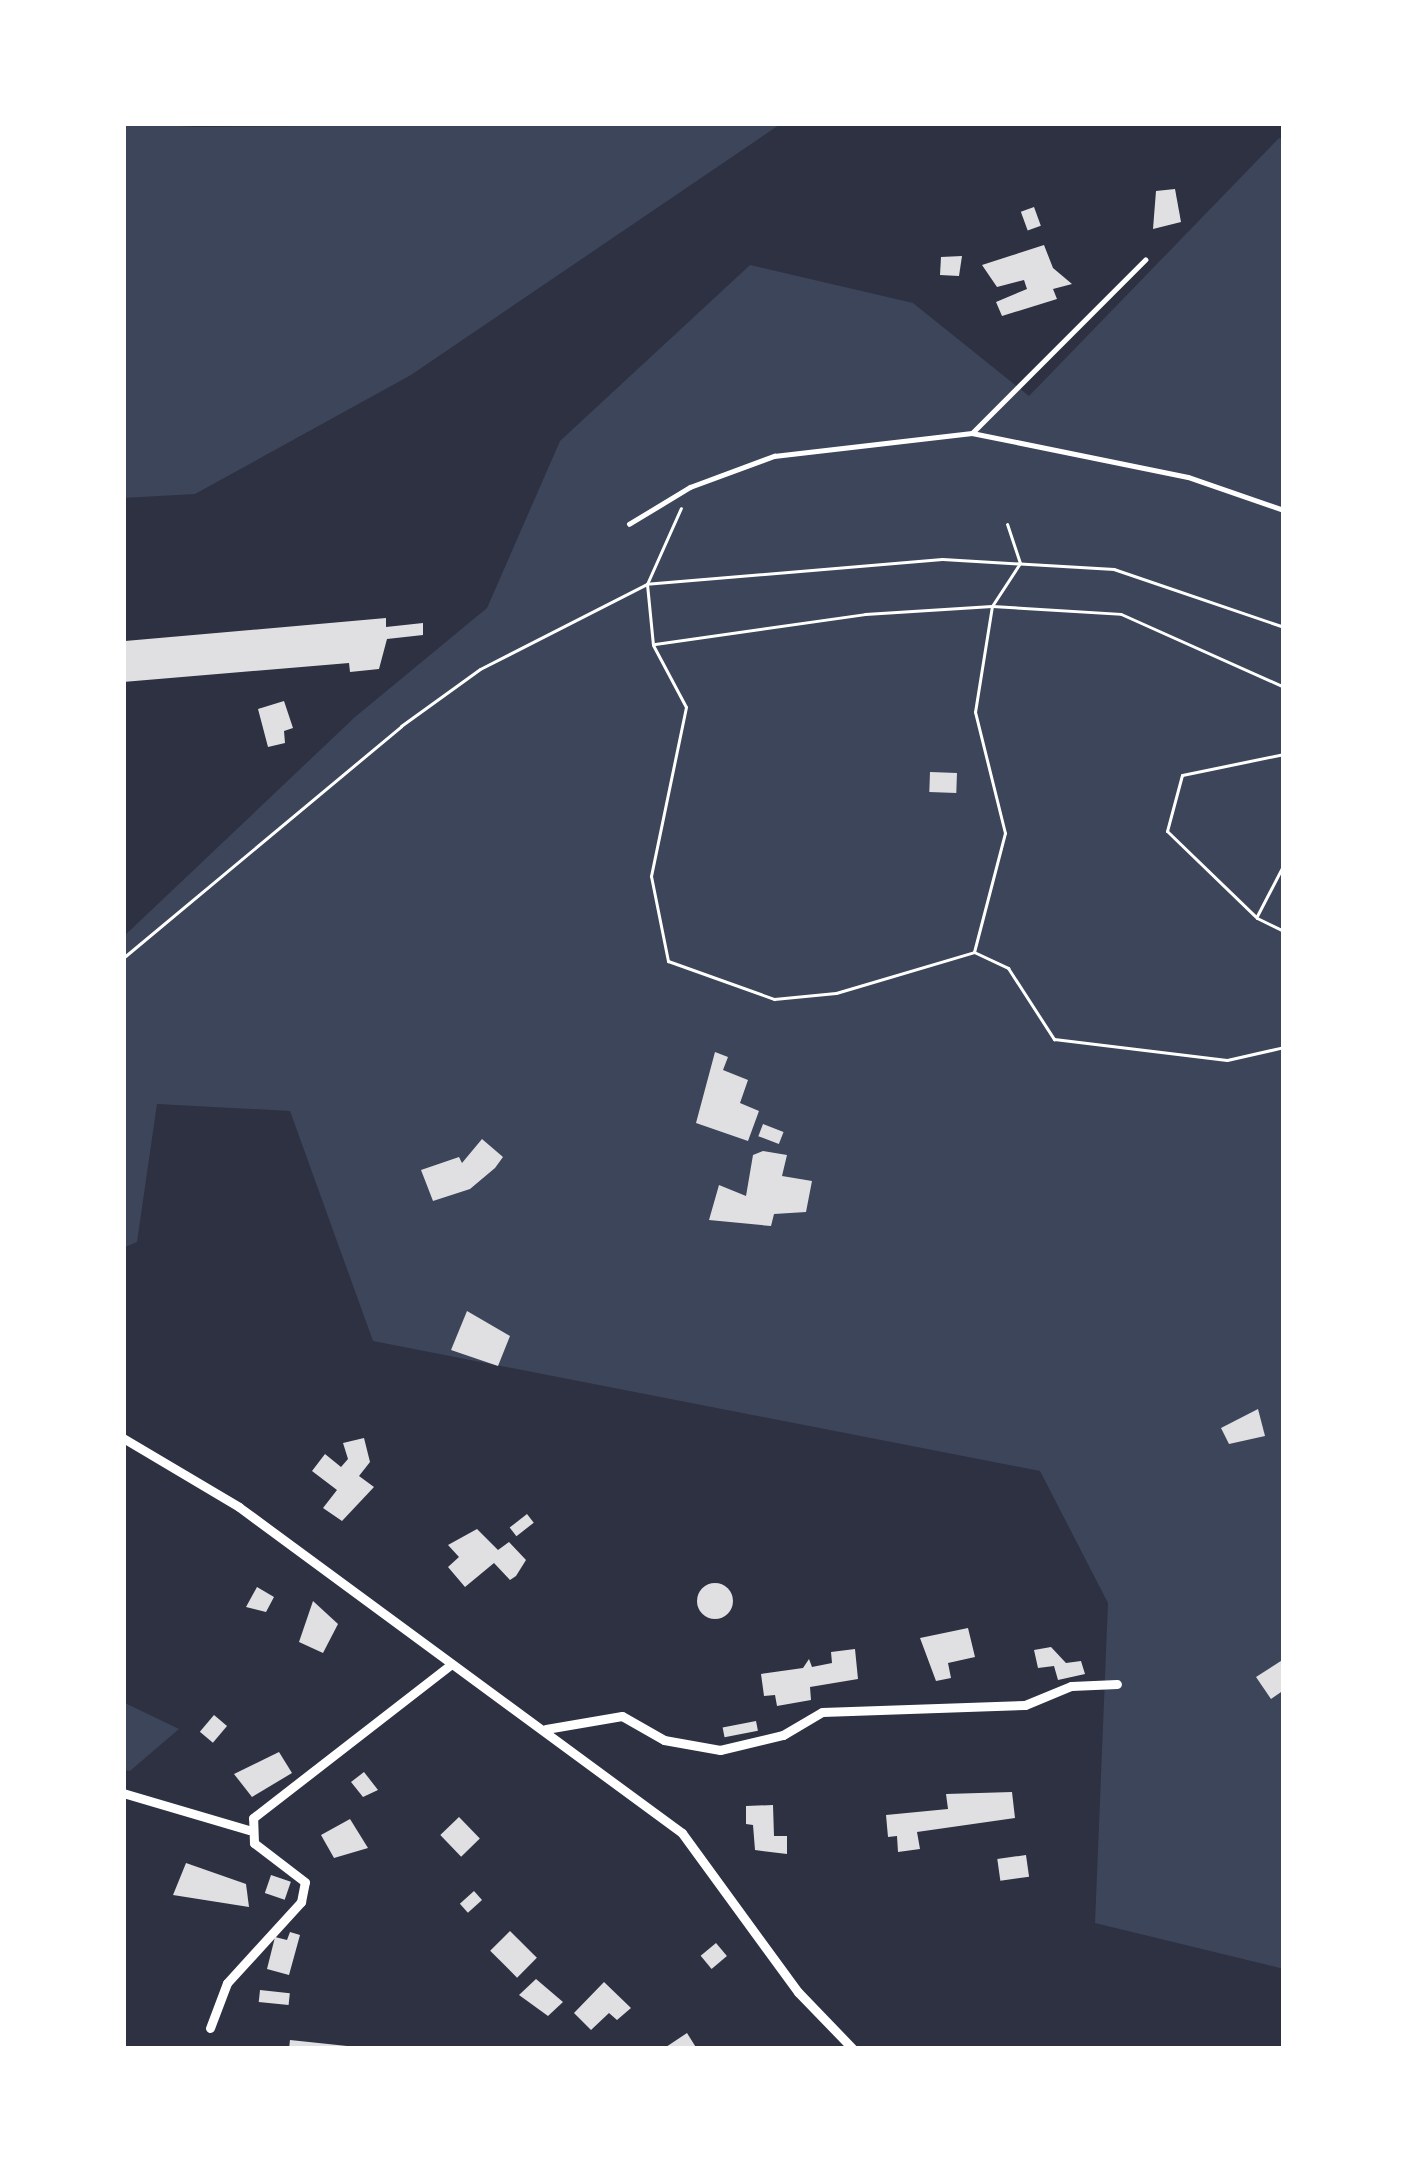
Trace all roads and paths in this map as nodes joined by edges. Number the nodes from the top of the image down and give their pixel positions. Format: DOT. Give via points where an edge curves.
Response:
graph roads {
  1 [pos="1145,260"];
  2 [pos="972,433"];
  3 [pos="690,487"];
  4 [pos="1284,509"];
  5 [pos="629,524"];
  6 [pos="1007,524"];
  7 [pos="1020,563"];
  8 [pos="647,584"];
  9 [pos="992,606"];
  10 [pos="1284,627"];
  11 [pos="653,645"];
  12 [pos="1284,687"];
  13 [pos="1284,754"];
  14 [pos="1284,864"];
  15 [pos="1257,918"];
  16 [pos="1284,931"];
  17 [pos="974,952"];
  18 [pos="123,958"];
  19 [pos="1284,1046"];
  20 [pos="123,1438"];
  21 [pos="448,1666"];
  22 [pos="1118,1684"];
  23 [pos="546,1729"];
  24 [pos="123,1793"];
  25 [pos="249,1830"];
  26 [pos="210,2028"];
  27 [pos="853,2049"];
  1 -- 2 [label="lane"];
  2 -- 3 [label="lane" via="774,456"];
  2 -- 4 [label="lane" via="1189,477"];
  3 -- 5 [label="lane"];
  3 -- 8 [label="path"];
  6 -- 7 [label="path"];
  7 -- 8 [label="path" via="942,559"];
  7 -- 9 [label="path"];
  7 -- 10 [label="path" via="1114,568"];
  8 -- 11 [label="path"];
  8 -- 18 [label="path" via="448,692"];
  9 -- 11 [label="path" via="865,614"];
  9 -- 12 [label="path" via="1120,614"];
  9 -- 17 [label="path" via="975,712 1005,833"];
  11 -- 17 [label="path" via="686,707 651,876 668,961 774,999 836,994"];
  13 -- 15 [label="path" via="1182,775 1167,831"];
  14 -- 15 [label="path"];
  15 -- 16 [label="path"];
  17 -- 19 [label="path" via="1008,968 1054,1039 1227,1060"];
  20 -- 21 [label="street" via="239,1507"];
  21 -- 23 [label="street"];
  21 -- 25 [label="street" via="253,1818"];
  22 -- 23 [label="street" via="1072,1686 1025,1705 822,1712 783,1736 721,1750 664,1740 622,1715"];
  23 -- 27 [label="street" via="682,1833 798,1992"];
  24 -- 25 [label="street"];
  25 -- 26 [label="street" via="270,1862 305,1882 301,1902 227,1982"];
}
